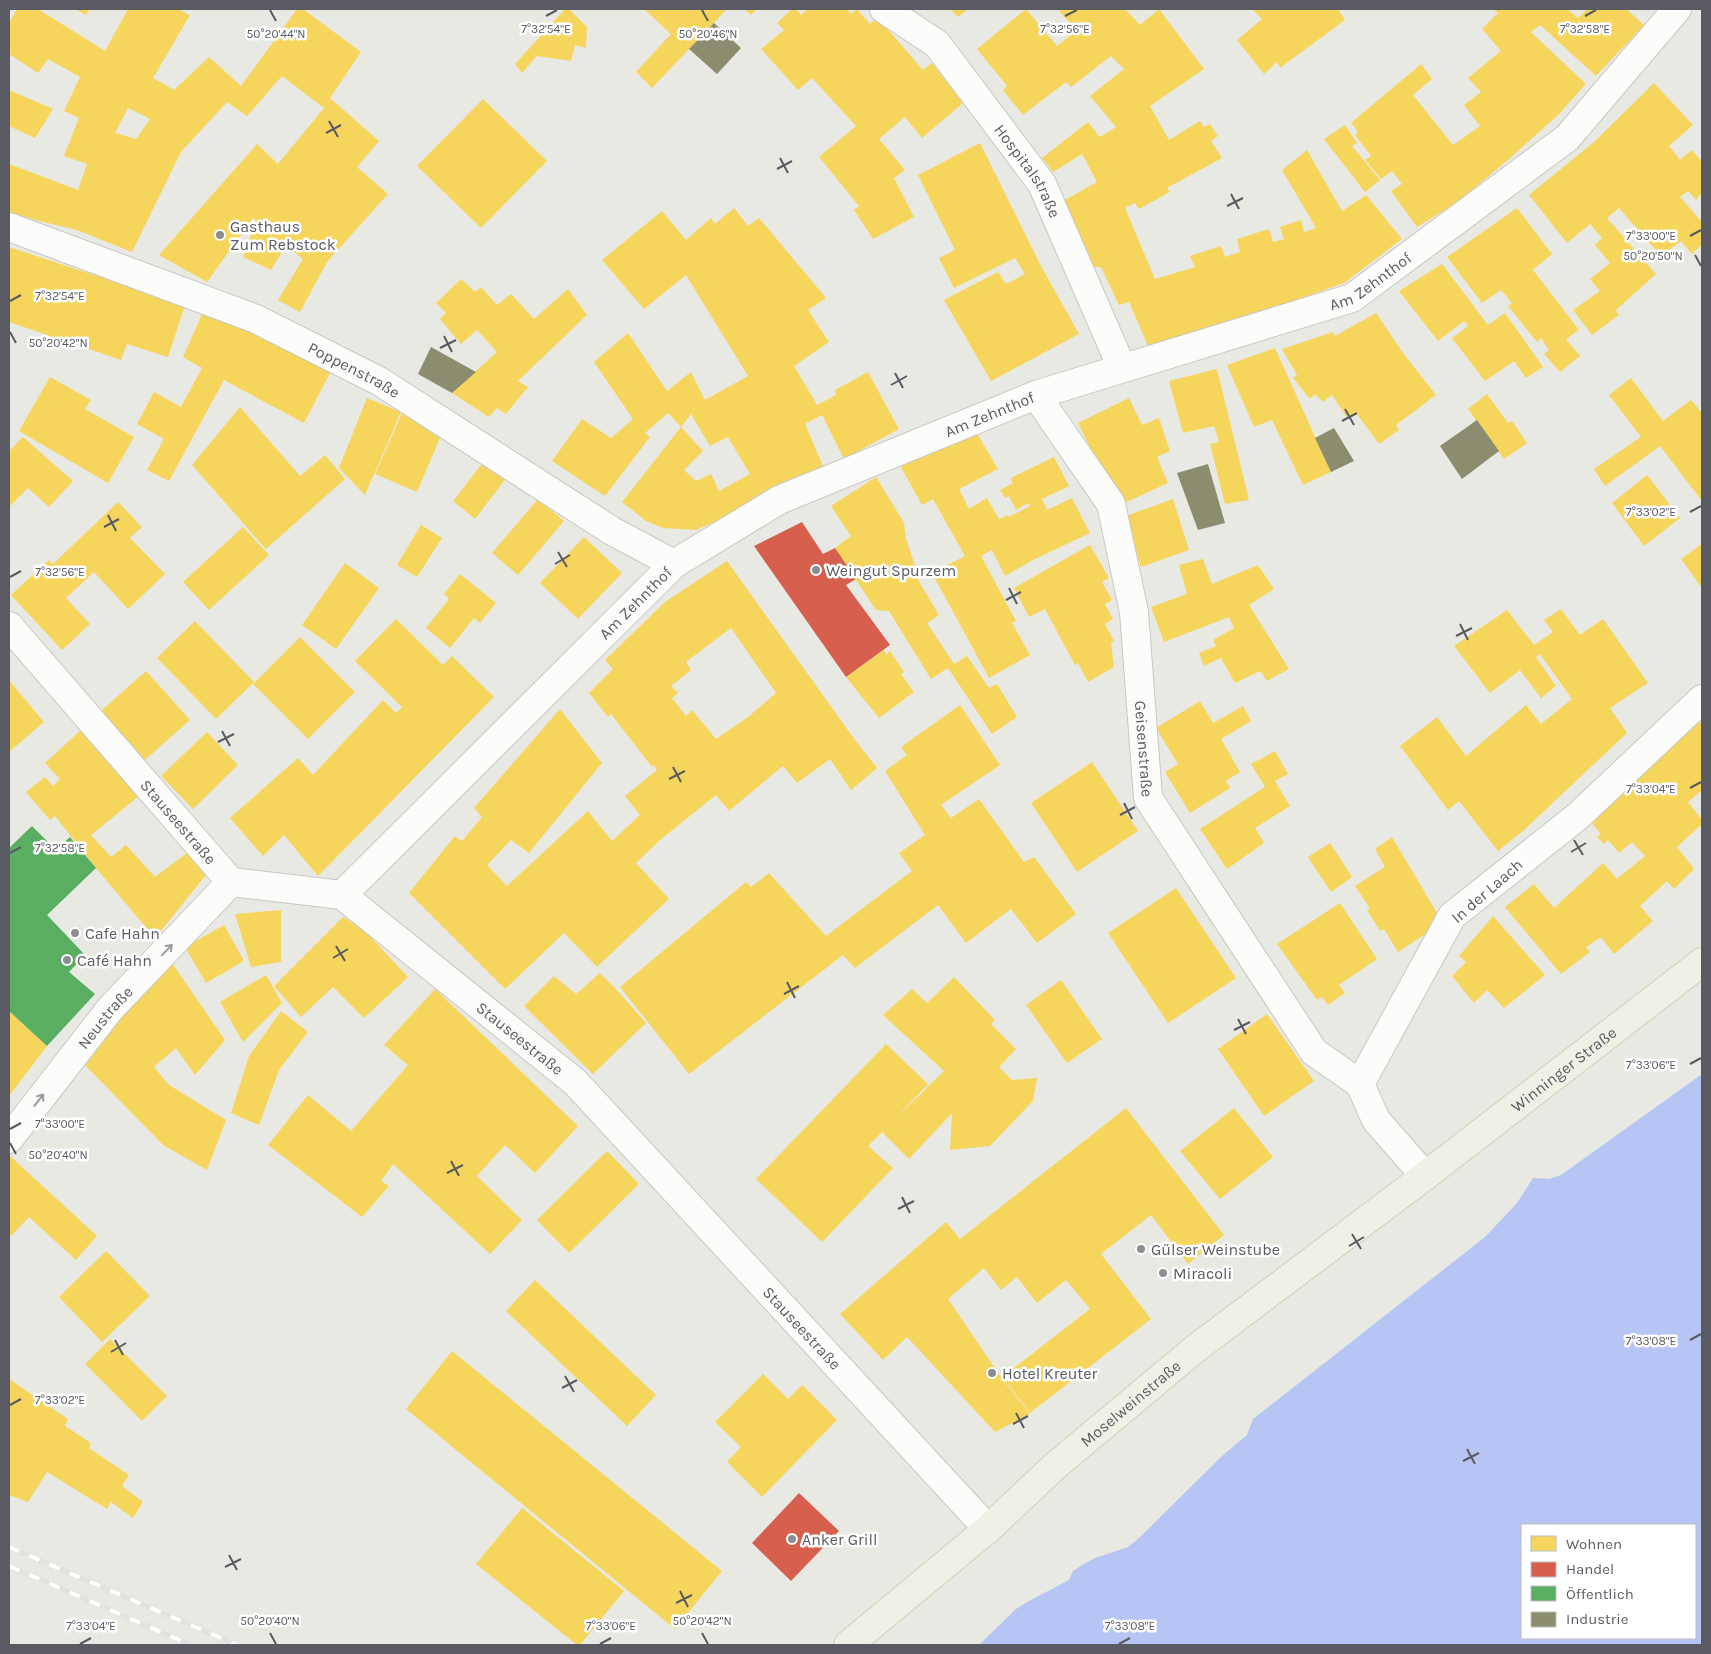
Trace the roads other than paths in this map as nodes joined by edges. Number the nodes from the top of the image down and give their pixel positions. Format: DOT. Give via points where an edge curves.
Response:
graph roads {
  1 [pos="884,9"];
  2 [pos="1678,9"];
  3 [pos="9,227"];
  4 [pos="1122,368"];
  5 [pos="1036,395"];
  6 [pos="674,564"];
  7 [pos="9,626"];
  8 [pos="1702,699"];
  9 [pos="231,882"];
  10 [pos="342,895"];
  11 [pos="1702,962"];
  12 [pos="1360,1084"];
  13 [pos="9,1139"];
  14 [pos="1425,1176"];
  15 [pos="988,1529"];
  16 [pos="848,1645"];
  1 -- 4 [label="street, Hospitalstraße" via="936,44 1042,184"];
  2 -- 4 [label="street, Am Zehnthof" via="1567,138 1352,298"];
  3 -- 6 [label="street, Poppenstraße" via="256,319 370,377 612,531"];
  4 -- 5 [label="street, Am Zehnthof"];
  5 -- 6 [label="street, Am Zehnthof" via="779,500"];
  5 -- 12 [label="street, Geisenstraße" via="1110,504 1134,612 1148,798 1314,1052"];
  6 -- 10 [label="street, Am Zehnthof"];
  7 -- 9 [label="street, Stauseestraße"];
  8 -- 12 [label="street, In der Laach" via="1578,816 1452,916"];
  9 -- 10 [label="street"];
  13 -- 9 [label="street, Neustraße, one-way" via="110,1009"];
  10 -- 15 [label="street, Stauseestraße" via="575,1082"];
  11 -- 14 [label="main road, Winninger Straße"];
  12 -- 14 [label="street" via="1376,1120"];
  14 -- 15 [label="main road, Moselweinstraße" via="1194,1349 1055,1466"];
  15 -- 16 [label="main road, Moselweinstraße"];
}
